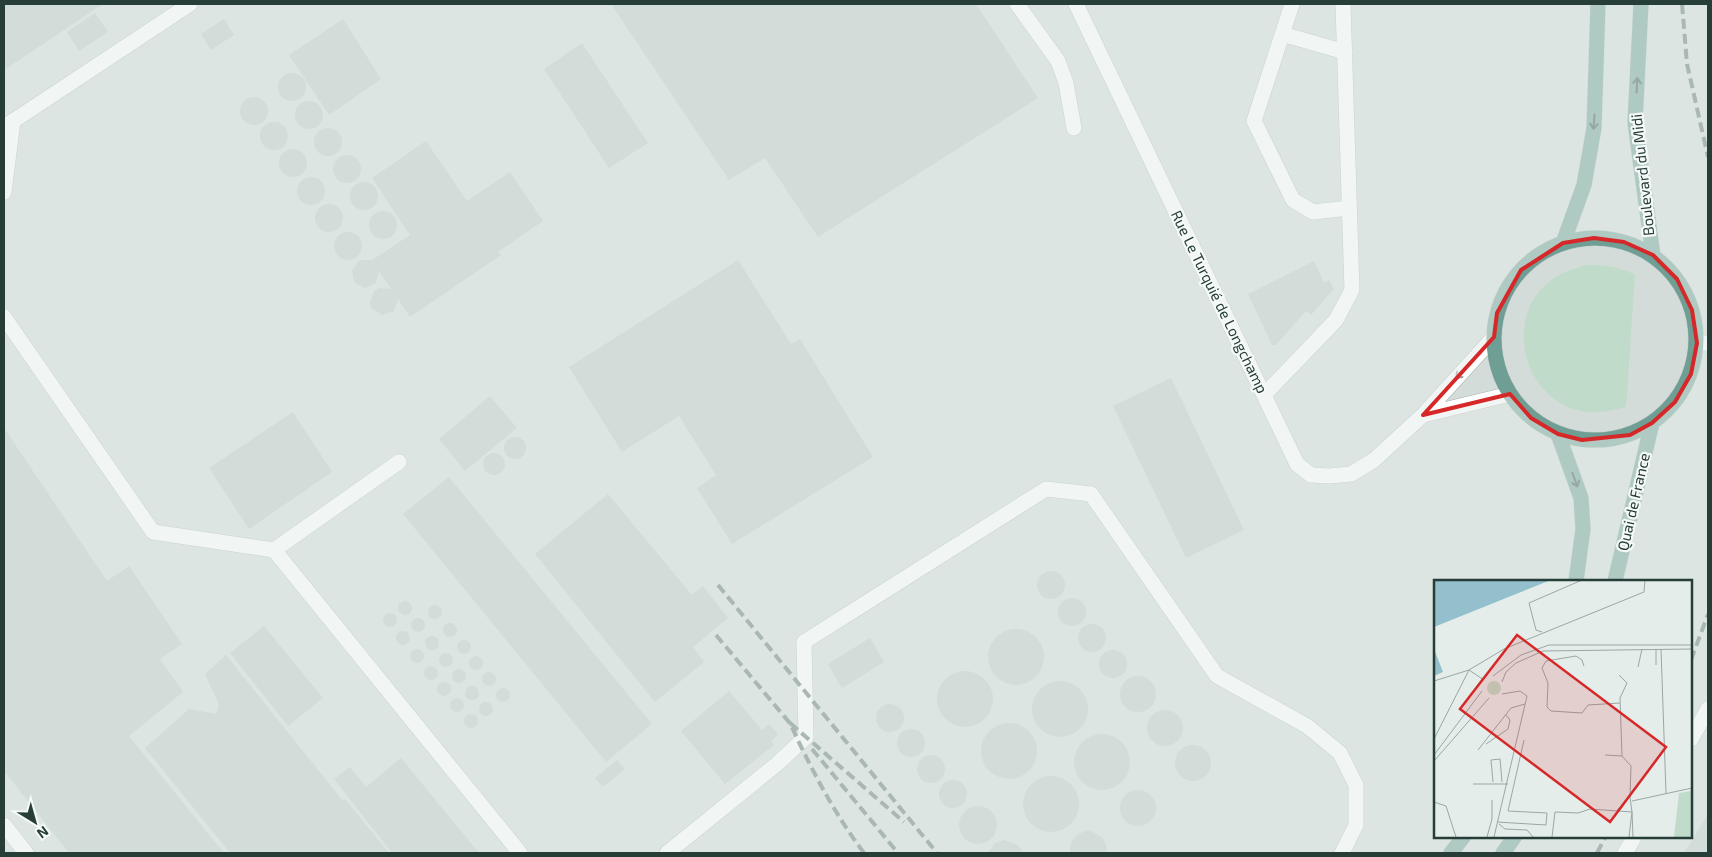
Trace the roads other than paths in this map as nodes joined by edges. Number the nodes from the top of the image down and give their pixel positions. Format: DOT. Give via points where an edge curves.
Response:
graph roads {
  1 [pos="190,4"];
  2 [pos="1017,4"];
  3 [pos="1076,4"];
  4 [pos="1292,4"];
  5 [pos="1343,4"];
  6 [pos="1598,4"];
  7 [pos="1640,4"];
  8 [pos="1282,34"];
  9 [pos="1344,52"];
  10 [pos="8,124"];
  11 [pos="1074,128"];
  12 [pos="4,192"];
  13 [pos="1349,208"];
  14 [pos="1563,243"];
  15 [pos="1653,256"];
  16 [pos="4,317"];
  17 [pos="1494,337"];
  18 [pos="1702,343"];
  19 [pos="1510,394"];
  20 [pos="1264,395"];
  21 [pos="1422,415"];
  22 [pos="1652,423"];
  23 [pos="1558,434"];
  24 [pos="399,462"];
  25 [pos="274,550"];
  26 [pos="1576,580"];
  27 [pos="1615,580"];
  28 [pos="1708,709"];
  29 [pos="1692,737"];
  30 [pos="4,825"];
  31 [pos="1463,837"];
  32 [pos="1514,837"];
  33 [pos="1634,837"];
  34 [pos="26,853"];
  35 [pos="520,853"];
  36 [pos="667,853"];
  37 [pos="1342,853"];
  38 [pos="1451,853"];
  39 [pos="1504,853"];
  40 [pos="1625,853"];
  1 -- 10 [label="street"];
  2 -- 11 [label="street" via="1058,61 1066,83"];
  3 -- 20 [label="street, Rue Le Turquié de Longchamp"];
  4 -- 8 [label="street"];
  5 -- 9 [label="street"];
  6 -- 14 [label="main road, one-way" via="1594,128 1584,185"];
  15 -- 7 [label="main road, Boulevard du Midi, one-way" via="1635,123"];
  8 -- 9 [label="street"];
  8 -- 13 [label="street" via="1254,121 1293,200 1313,212"];
  9 -- 13 [label="street"];
  10 -- 12 [label="street"];
  13 -- 20 [label="street" via="1352,290 1336,320"];
  14 -- 15 [label="main road" via="1594,238 1624,242"];
  14 -- 17 [label="main road" via="1541,254 1521,270 1497,313"];
  15 -- 18 [label="main road" via="1677,279 1692,310"];
  16 -- 25 [label="street" via="153,532"];
  17 -- 19 [label="main road" via="1498,367"];
  17 -- 21 [label="street, Rue Le Turquié de Longchamp, one-way"];
  18 -- 22 [label="main road" via="1675,402"];
  19 -- 21 [label="street, Rue Le Turquié de Longchamp"];
  19 -- 23 [label="main road" via="1531,418"];
  20 -- 21 [label="street, Rue Le Turquié de Longchamp" via="1297,464 1311,475 1351,474 1374,460"];
  22 -- 23 [label="main road" via="1630,435 1606,440 1582,440"];
  22 -- 27 [label="main road, Quai de France"];
  23 -- 26 [label="main road, one-way" via="1581,498 1583,529"];
  24 -- 25 [label="street"];
  25 -- 35 [label="street"];
  28 -- 29 [label="street"];
  30 -- 34 [label="street"];
  31 -- 38 [label="main road"];
  32 -- 39 [label="main road"];
  33 -- 40 [label="street"];
  36 -- 37 [label="street" via="804,739 804,642 1046,490 1091,494 1217,676 1308,726 1340,753 1356,784 1356,825"];
}
